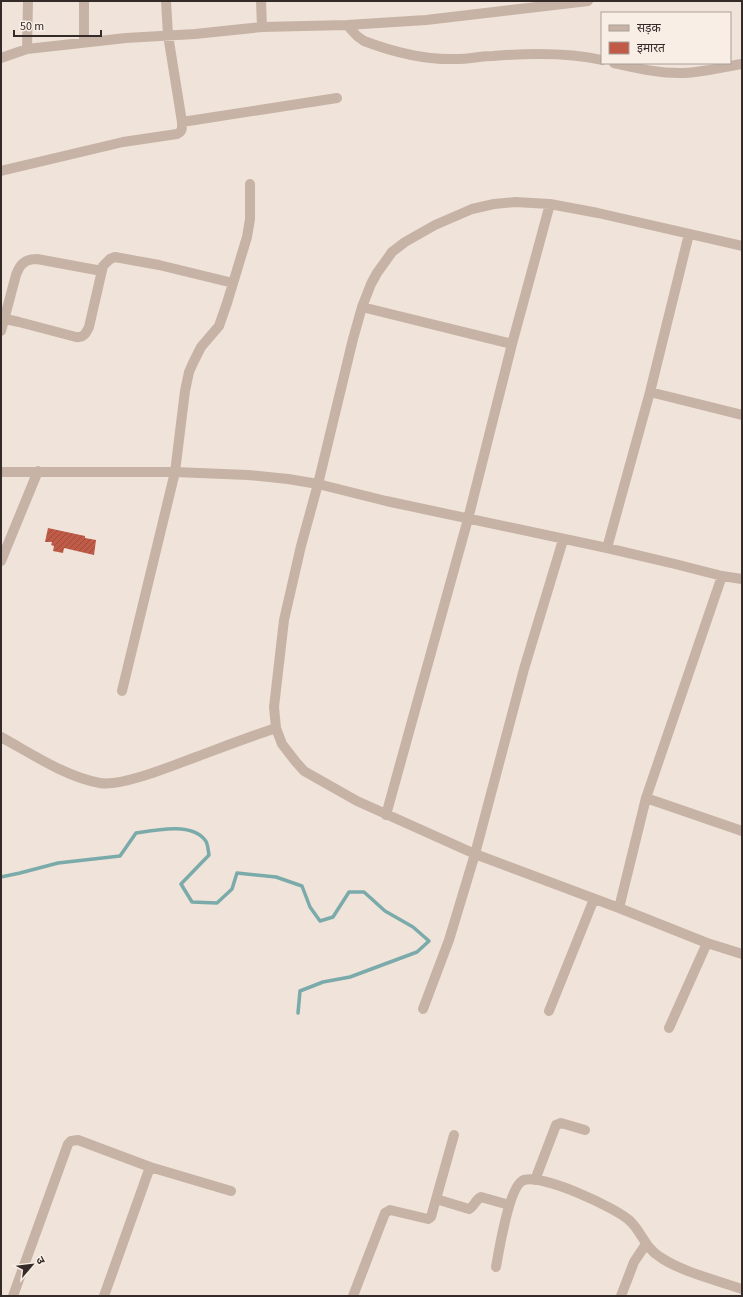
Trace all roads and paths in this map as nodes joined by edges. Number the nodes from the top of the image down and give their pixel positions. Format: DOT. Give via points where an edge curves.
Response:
graph roads {
  1 [pos="28,1"];
  2 [pos="84,1"];
  3 [pos="166,1"];
  4 [pos="261,1"];
  5 [pos="588,1"];
  6 [pos="347,25"];
  7 [pos="262,26"];
  8 [pos="168,35"];
  9 [pos="84,43"];
  10 [pos="28,49"];
  11 [pos="1,58"];
  12 [pos="601,60"];
  13 [pos="618,64"];
  14 [pos="742,64"];
  15 [pos="337,98"];
  16 [pos="182,122"];
  17 [pos="1,171"];
  18 [pos="250,184"];
  19 [pos="550,204"];
  20 [pos="689,234"];
  21 [pos="742,246"];
  22 [pos="102,271"];
  23 [pos="233,283"];
  24 [pos="362,307"];
  25 [pos="3,319"];
  26 [pos="1,330"];
  27 [pos="512,344"];
  28 [pos="650,392"];
  29 [pos="742,415"];
  30 [pos="38,471"];
  31 [pos="1,472"];
  32 [pos="175,472"];
  33 [pos="318,484"];
  34 [pos="468,519"];
  35 [pos="563,540"];
  36 [pos="607,548"];
  37 [pos="1,561"];
  38 [pos="722,576"];
  39 [pos="742,579"];
  40 [pos="122,691"];
  41 [pos="276,728"];
  42 [pos="1,737"];
  43 [pos="646,798"];
  44 [pos="386,815"];
  45 [pos="742,830"];
  46 [pos="475,854"];
  47 [pos="594,899"];
  48 [pos="619,908"];
  49 [pos="707,943"];
  50 [pos="742,954"];
  51 [pos="423,1009"];
  52 [pos="549,1011"];
  53 [pos="669,1028"];
  54 [pos="585,1130"];
  55 [pos="454,1135"];
  56 [pos="150,1167"];
  57 [pos="535,1180"];
  58 [pos="231,1191"];
  59 [pos="436,1199"];
  60 [pos="509,1205"];
  61 [pos="646,1244"];
  62 [pos="496,1267"];
  63 [pos="742,1289"];
  64 [pos="13,1296"];
  65 [pos="104,1296"];
  66 [pos="353,1296"];
  67 [pos="621,1296"];
  1 -- 10 [label="street"];
  2 -- 9 [label="street"];
  3 -- 8 [label="street"];
  4 -- 7 [label="street"];
  5 -- 6 [label="street" via="426,20"];
  6 -- 7 [label="street"];
  6 -- 12 [label="street" via="364,41 418,56 457,59 543,54"];
  7 -- 8 [label="street"];
  8 -- 9 [label="street"];
  8 -- 16 [label="street"];
  9 -- 10 [label="street"];
  10 -- 11 [label="street"];
  13 -- 14 [label="street" via="645,70 684,73"];
  15 -- 16 [label="street"];
  16 -- 17 [label="street" via="182,129 177,134 123,142"];
  18 -- 23 [label="street" via="249,228"];
  19 -- 20 [label="street"];
  19 -- 24 [label="street" via="515,202 472,208 435,225 392,252 377,273"];
  19 -- 27 [label="street"];
  20 -- 21 [label="street"];
  20 -- 28 [label="street"];
  22 -- 23 [label="street" via="105,262 115,257"];
  22 -- 25 [label="street" via="37,259 23,262 19,267"];
  22 -- 25 [label="street" via="89,326 82,336 76,337"];
  23 -- 32 [label="street" via="219,326 201,347 189,372"];
  24 -- 27 [label="street"];
  24 -- 33 [label="street"];
  25 -- 26 [label="street"];
  27 -- 34 [label="street"];
  28 -- 29 [label="street"];
  28 -- 36 [label="street"];
  30 -- 31 [label="street"];
  30 -- 32 [label="street"];
  30 -- 37 [label="street"];
  32 -- 33 [label="street" via="248,474"];
  32 -- 40 [label="street"];
  33 -- 34 [label="street"];
  33 -- 41 [label="street" via="284,620 274,707"];
  34 -- 35 [label="street"];
  34 -- 44 [label="street"];
  35 -- 36 [label="street"];
  35 -- 46 [label="street" via="524,669"];
  36 -- 38 [label="street"];
  38 -- 39 [label="street"];
  38 -- 43 [label="street"];
  41 -- 42 [label="street" via="160,771 111,784 102,784 67,773"];
  41 -- 44 [label="street" via="282,744 304,771"];
  43 -- 45 [label="street"];
  43 -- 48 [label="street"];
  44 -- 46 [label="street"];
  46 -- 47 [label="street"];
  46 -- 51 [label="street" via="449,940"];
  47 -- 48 [label="street"];
  47 -- 52 [label="street"];
  48 -- 49 [label="street"];
  49 -- 50 [label="street"];
  49 -- 53 [label="street"];
  54 -- 57 [label="street" via="561,1123 556,1125"];
  55 -- 59 [label="street"];
  56 -- 58 [label="street"];
  56 -- 64 [label="street" via="78,1140 68,1144"];
  56 -- 65 [label="street"];
  57 -- 60 [label="street" via="527,1179 520,1183"];
  57 -- 61 [label="street" via="574,1191 617,1212 631,1222"];
  59 -- 60 [label="street" via="465,1208 470,1208 480,1197"];
  59 -- 66 [label="street" via="431,1217 428,1219 390,1210 385,1213"];
  60 -- 62 [label="street"];
  61 -- 63 [label="street" via="660,1258"];
  61 -- 67 [label="street" via="634,1262"];
}
